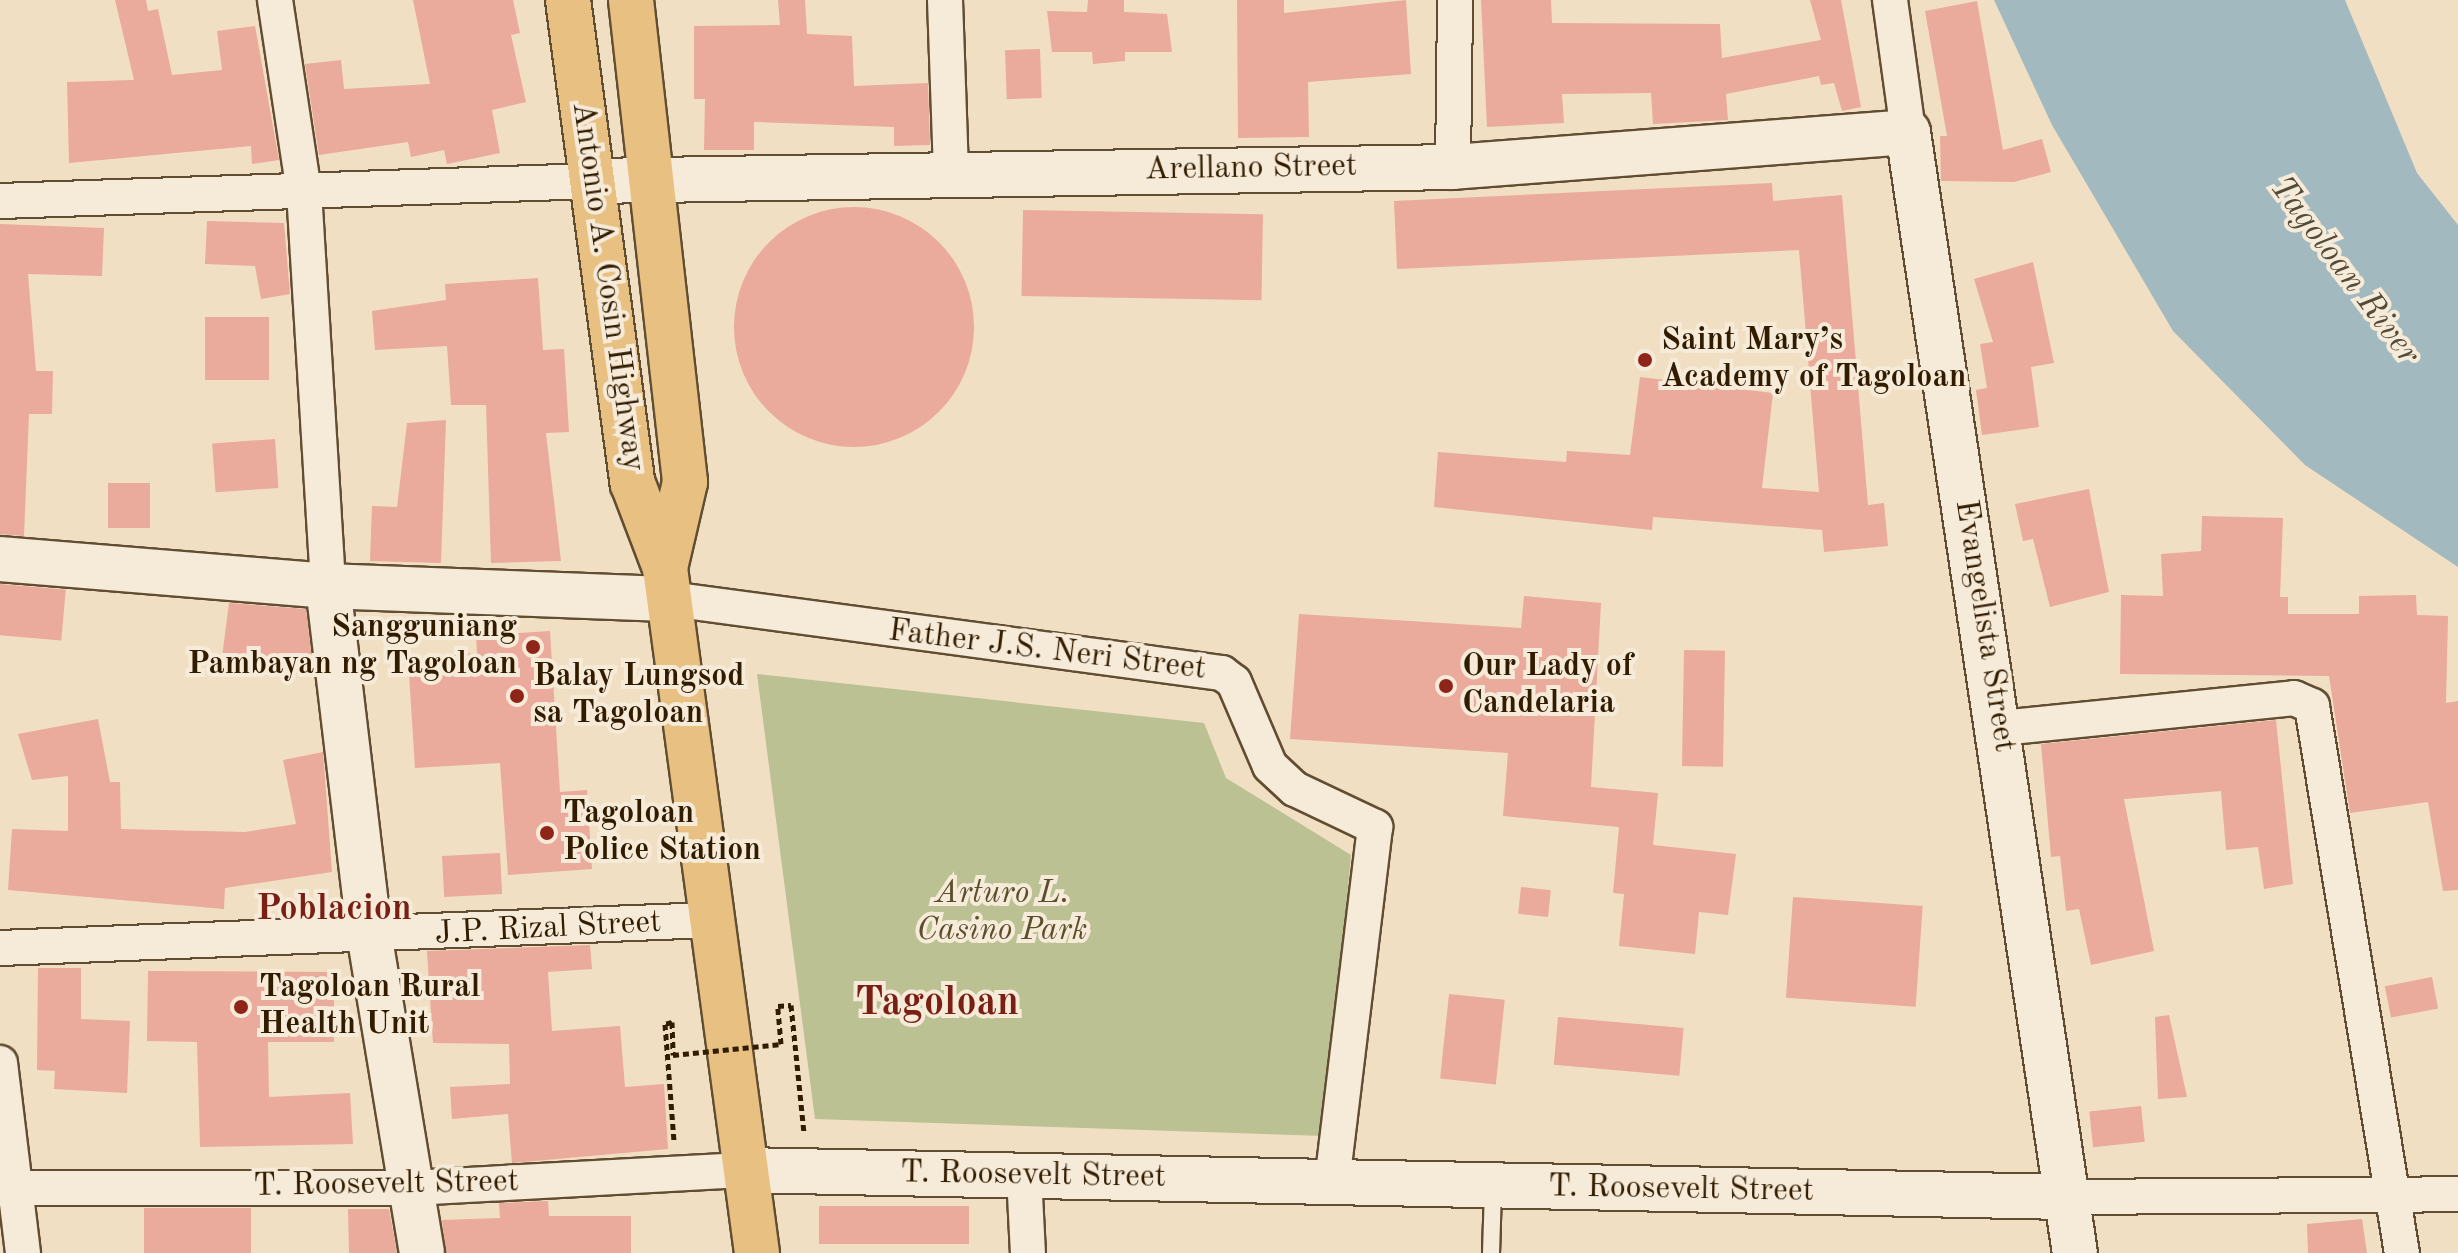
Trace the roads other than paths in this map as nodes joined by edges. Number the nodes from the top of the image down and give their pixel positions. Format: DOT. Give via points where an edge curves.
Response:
graph roads {
  1 [pos="275,0"];
  2 [pos="568,0"];
  3 [pos="631,0"];
  4 [pos="945,0"];
  5 [pos="1455,0"];
  6 [pos="1890,0"];
  7 [pos="1908,132"];
  8 [pos="1453,167"];
  9 [pos="951,173"];
  10 [pos="650,180"];
  11 [pos="592,181"];
  12 [pos="304,191"];
  13 [pos="0,201"];
  14 [pos="0,559"];
  15 [pos="668,584"];
  16 [pos="328,586"];
  17 [pos="2001,728"];
  18 [pos="711,920"];
  19 [pos="370,939"];
  20 [pos="0,948"];
  21 [pos="0,1063"];
  22 [pos="743,1170"];
  23 [pos="1024,1175"];
  24 [pos="1332,1182"];
  25 [pos="1493,1187"];
  26 [pos="9,1188"];
  27 [pos="412,1188"];
  28 [pos="2458,1194"];
  29 [pos="2395,1195"];
  30 [pos="2066,1197"];
  31 [pos="23,1253"];
  32 [pos="422,1253"];
  33 [pos="757,1253"];
  34 [pos="1028,1253"];
  35 [pos="1491,1253"];
  36 [pos="2075,1253"];
  37 [pos="2402,1253"];
  1 -- 12 [label="street"];
  2 -- 11 [label="highway, Antonio A. Cosin Highway"];
  3 -- 10 [label="highway, Antonio A. Cosin Highway"];
  4 -- 9 [label="street"];
  5 -- 8 [label="street"];
  6 -- 7 [label="street, Evangelista Street"];
  7 -- 8 [label="street, Arellano Street"];
  7 -- 17 [label="street, Evangelista Street"];
  8 -- 9 [label="street, Arellano Street"];
  9 -- 10 [label="street, Arellano Street"];
  10 -- 11 [label="street, Arellano Street"];
  10 -- 15 [label="highway, Antonio A. Cosin Highway" via="685,482"];
  11 -- 12 [label="street"];
  11 -- 15 [label="highway, Antonio A. Cosin Highway" via="633,484"];
  12 -- 13 [label="street"];
  12 -- 16 [label="street"];
  14 -- 16 [label="street"];
  15 -- 16 [label="street"];
  15 -- 18 [label="highway, Antonio A. Cosin Highway"];
  15 -- 24 [label="street, Father J.S. Neri Street" via="1222,673 1234,682 1270,766 1295,789 1375,827"];
  16 -- 19 [label="street"];
  17 -- 29 [label="street" via="2294,698 2312,706"];
  17 -- 30 [label="street, Evangelista Street"];
  18 -- 19 [label="street, J.P. Rizal Street"];
  18 -- 22 [label="highway, Antonio A. Cosin Highway"];
  19 -- 20 [label="street, J.P. Rizal Street"];
  19 -- 27 [label="street"];
  21 -- 26 [label="street"];
  22 -- 23 [label="street, T. Roosevelt Street"];
  22 -- 27 [label="street, T. Roosevelt Street"];
  22 -- 33 [label="highway, Antonio A. Cosin Highway"];
  23 -- 24 [label="street, T. Roosevelt Street"];
  23 -- 34 [label="street"];
  24 -- 25 [label="street, T. Roosevelt Street"];
  25 -- 30 [label="street, T. Roosevelt Street"];
  25 -- 35 [label="lane"];
  26 -- 27 [label="street, T. Roosevelt Street"];
  26 -- 31 [label="street"];
  27 -- 32 [label="street"];
  28 -- 29 [label="street"];
  29 -- 30 [label="street"];
  29 -- 37 [label="street"];
  30 -- 36 [label="street, Evangelista Street"];
}
